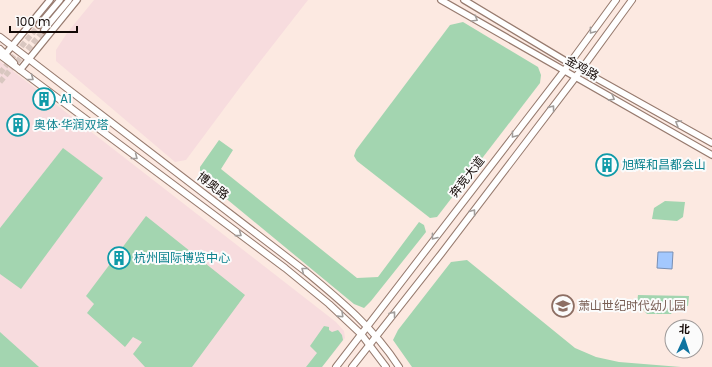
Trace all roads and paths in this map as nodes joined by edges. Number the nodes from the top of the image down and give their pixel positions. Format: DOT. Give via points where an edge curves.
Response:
graph roads {
  1 [pos="50,0"];
  2 [pos="60,0"];
  3 [pos="69,0"];
  4 [pos="77,0"];
  5 [pos="441,0"];
  6 [pos="464,0"];
  7 [pos="616,0"];
  8 [pos="632,0"];
  9 [pos="39,25"];
  10 [pos="44,30"];
  11 [pos="0,37"];
  12 [pos="12,46"];
  13 [pos="0,48"];
  14 [pos="3,55"];
  15 [pos="28,59"];
  16 [pos="569,63"];
  17 [pos="20,70"];
  18 [pos="581,70"];
  19 [pos="564,71"];
  20 [pos="575,78"];
  21 [pos="712,143"];
  22 [pos="712,155"];
  23 [pos="367,325"];
  24 [pos="361,334"];
  25 [pos="377,335"];
  26 [pos="369,345"];
  27 [pos="336,367"];
  28 [pos="352,367"];
  29 [pos="386,367"];
  30 [pos="399,367"];
  1 -- 12 [label="main road"];
  2 -- 9 [label="main road"];
  3 -- 10 [label="main road"];
  4 -- 15 [label="main road"];
  5 -- 19 [label="main road, 金鸡路, one-way"];
  6 -- 16 [label="main road, 金鸡路"];
  7 -- 16 [label="main road, 奔竞大道, one-way"];
  8 -- 18 [label="main road"];
  11 -- 12 [label="main road, 博奥路"];
  12 -- 14 [label="main road"];
  12 -- 15 [label="main road, 博奥路"];
  13 -- 14 [label="main road, 博奥路"];
  14 -- 17 [label="main road, 博奥路"];
  15 -- 17 [label="main road"];
  23 -- 15 [label="main road, 博奥路, one-way" via="305,271"];
  16 -- 18 [label="main road, 金鸡路"];
  16 -- 19 [label="main road, 奔竞大道"];
  17 -- 24 [label="main road, 博奥路, one-way" via="285,268"];
  18 -- 20 [label="main road"];
  21 -- 18 [label="main road, 金鸡路, one-way"];
  19 -- 20 [label="main road, 金鸡路"];
  19 -- 23 [label="main road, 奔竞大道, one-way"];
  20 -- 22 [label="main road, 金鸡路, one-way"];
  25 -- 20 [label="main road, one-way"];
  23 -- 24 [label="main road, 奔竞大道"];
  23 -- 25 [label="main road, 博奥路"];
  24 -- 26 [label="main road, 博奥路"];
  24 -- 27 [label="main road, 奔竞大道"];
  25 -- 26 [label="main road"];
  25 -- 30 [label="main road, 博奥路"];
  26 -- 28 [label="main road"];
  26 -- 29 [label="main road, 博奥路"];
}
